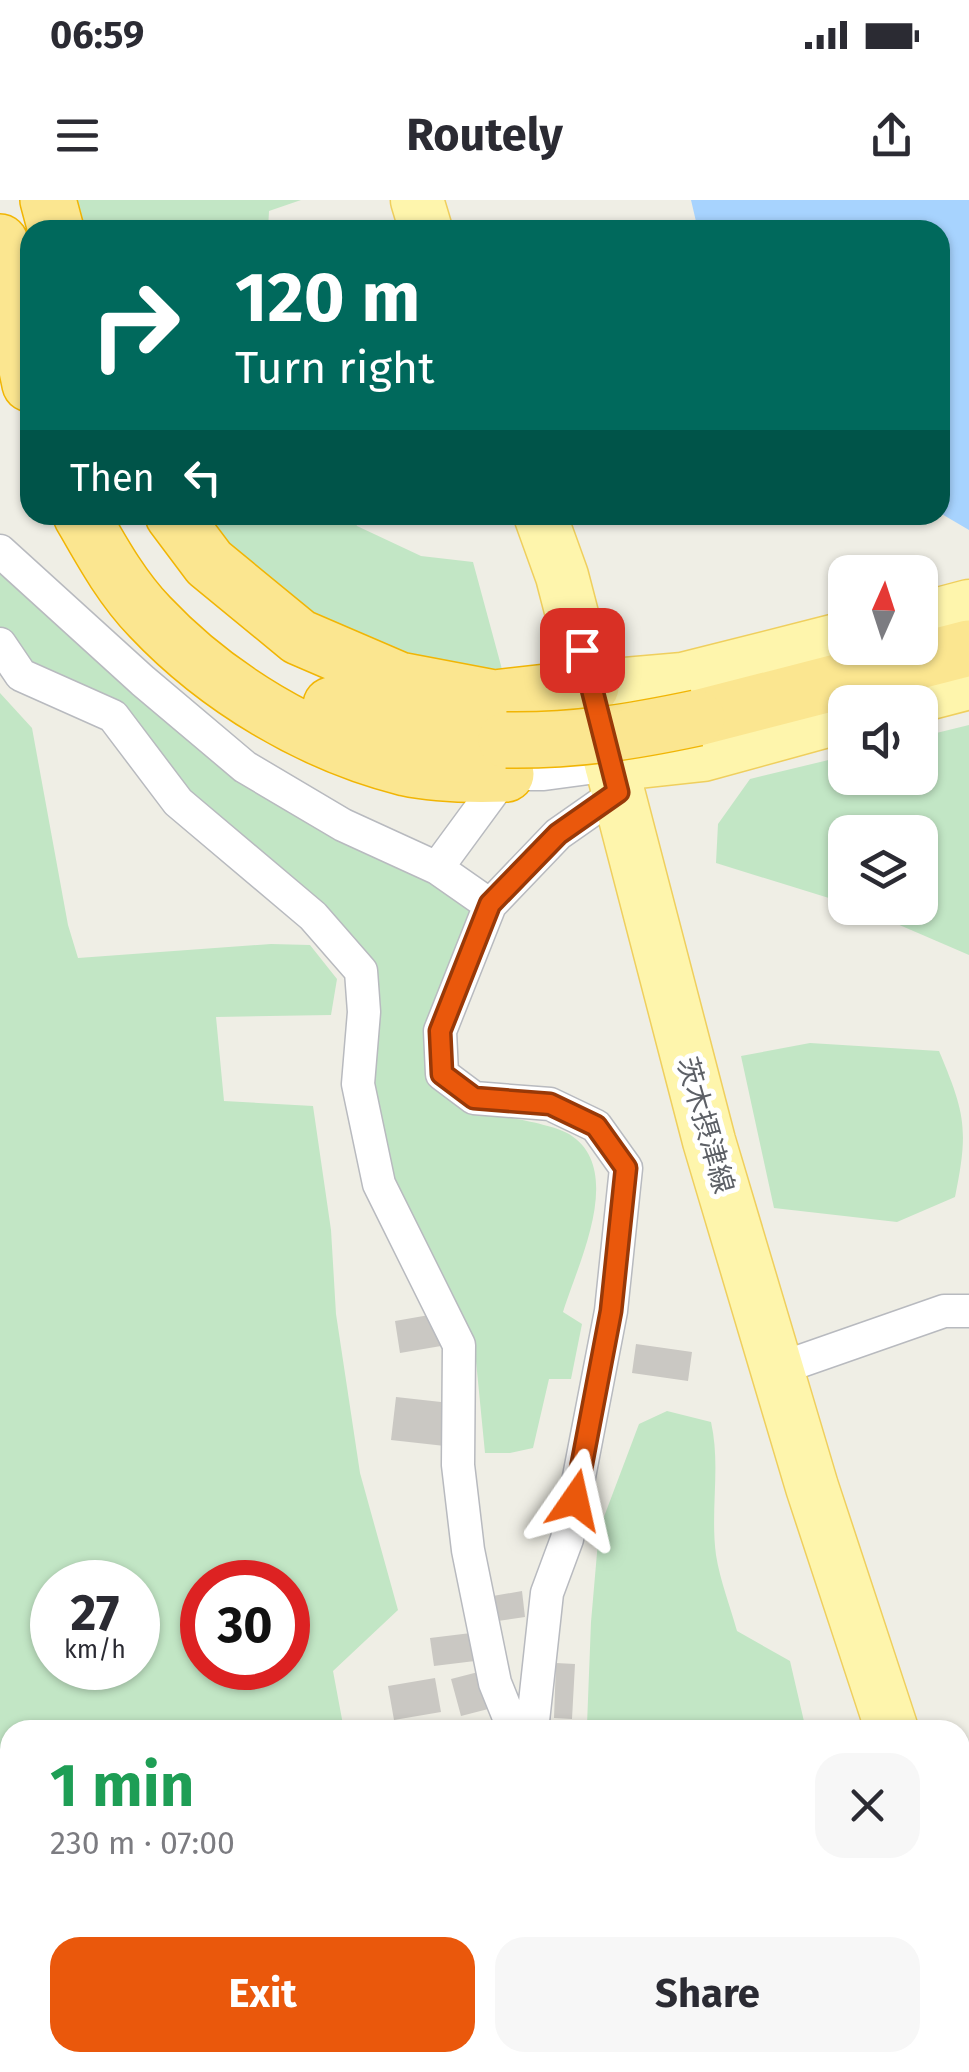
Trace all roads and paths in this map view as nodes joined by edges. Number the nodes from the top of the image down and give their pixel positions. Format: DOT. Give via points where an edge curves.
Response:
graph roads {
  1 [pos="13,200"];
  2 [pos="20,229"];
  3 [pos="0,242"];
  4 [pos="20,337"];
  5 [pos="87,525"];
  6 [pos="127,525"];
  7 [pos="181,525"];
  8 [pos="544,525"];
  9 [pos="0,551"];
  10 [pos="969,606"];
  11 [pos="938,614"];
  12 [pos="828,642"];
  13 [pos="0,644"];
  14 [pos="969,648"];
  15 [pos="969,683"];
  16 [pos="592,688"];
  17 [pos="938,691"];
  18 [pos="828,721"];
  19 [pos="506,757"];
  20 [pos="614,778"];
  21 [pos="437,868"];
  22 [pos="490,904"];
  23 [pos="969,1311"];
  24 [pos="778,1369"];
  25 [pos="510,1720"];
  26 [pos="533,1720"];
  27 [pos="889,1720"];
  1 -- 2 [label="highway"];
  3 -- 4 [label="highway"];
  5 -- 19 [label="highway" via="148,616 196,661 268,710 334,745 409,768 478,775"];
  6 -- 19 [label="highway" via="176,592 267,670 333,705"];
  7 -- 16 [label="highway" via="209,564 299,637 399,680 494,698"];
  8 -- 16 [label="main road, 茨木摂津線"];
  9 -- 21 [label="street" via="245,767 343,825"];
  10 -- 11 [label="main road"];
  12 -- 16 [label="main road" via="683,679"];
  13 -- 25 [label="street" via="21,675 113,716 178,802 313,916 360,972 358,1084 379,1184 459,1345 458,1465 468,1550 495,1682"];
  14 -- 19 [label="highway, bridge" via="696,718"];
  15 -- 17 [label="main road"];
  16 -- 20 [label="main road, 茨木摂津線"];
  18 -- 20 [label="main road"];
  19 -- 20 [label="street" via="544,774"];
  19 -- 21 [label="street"];
  20 -- 22 [label="street"];
  20 -- 24 [label="main road, 茨木摂津線" via="709,1142"];
  21 -- 22 [label="street"];
  22 -- 26 [label="street" via="440,1031 442,1074 474,1098 550,1104 596,1126 626,1168 611,1311 568,1538 547,1593"];
  23 -- 24 [label="street" via="944,1312"];
  24 -- 27 [label="main road, 茨木摂津線"];
}
